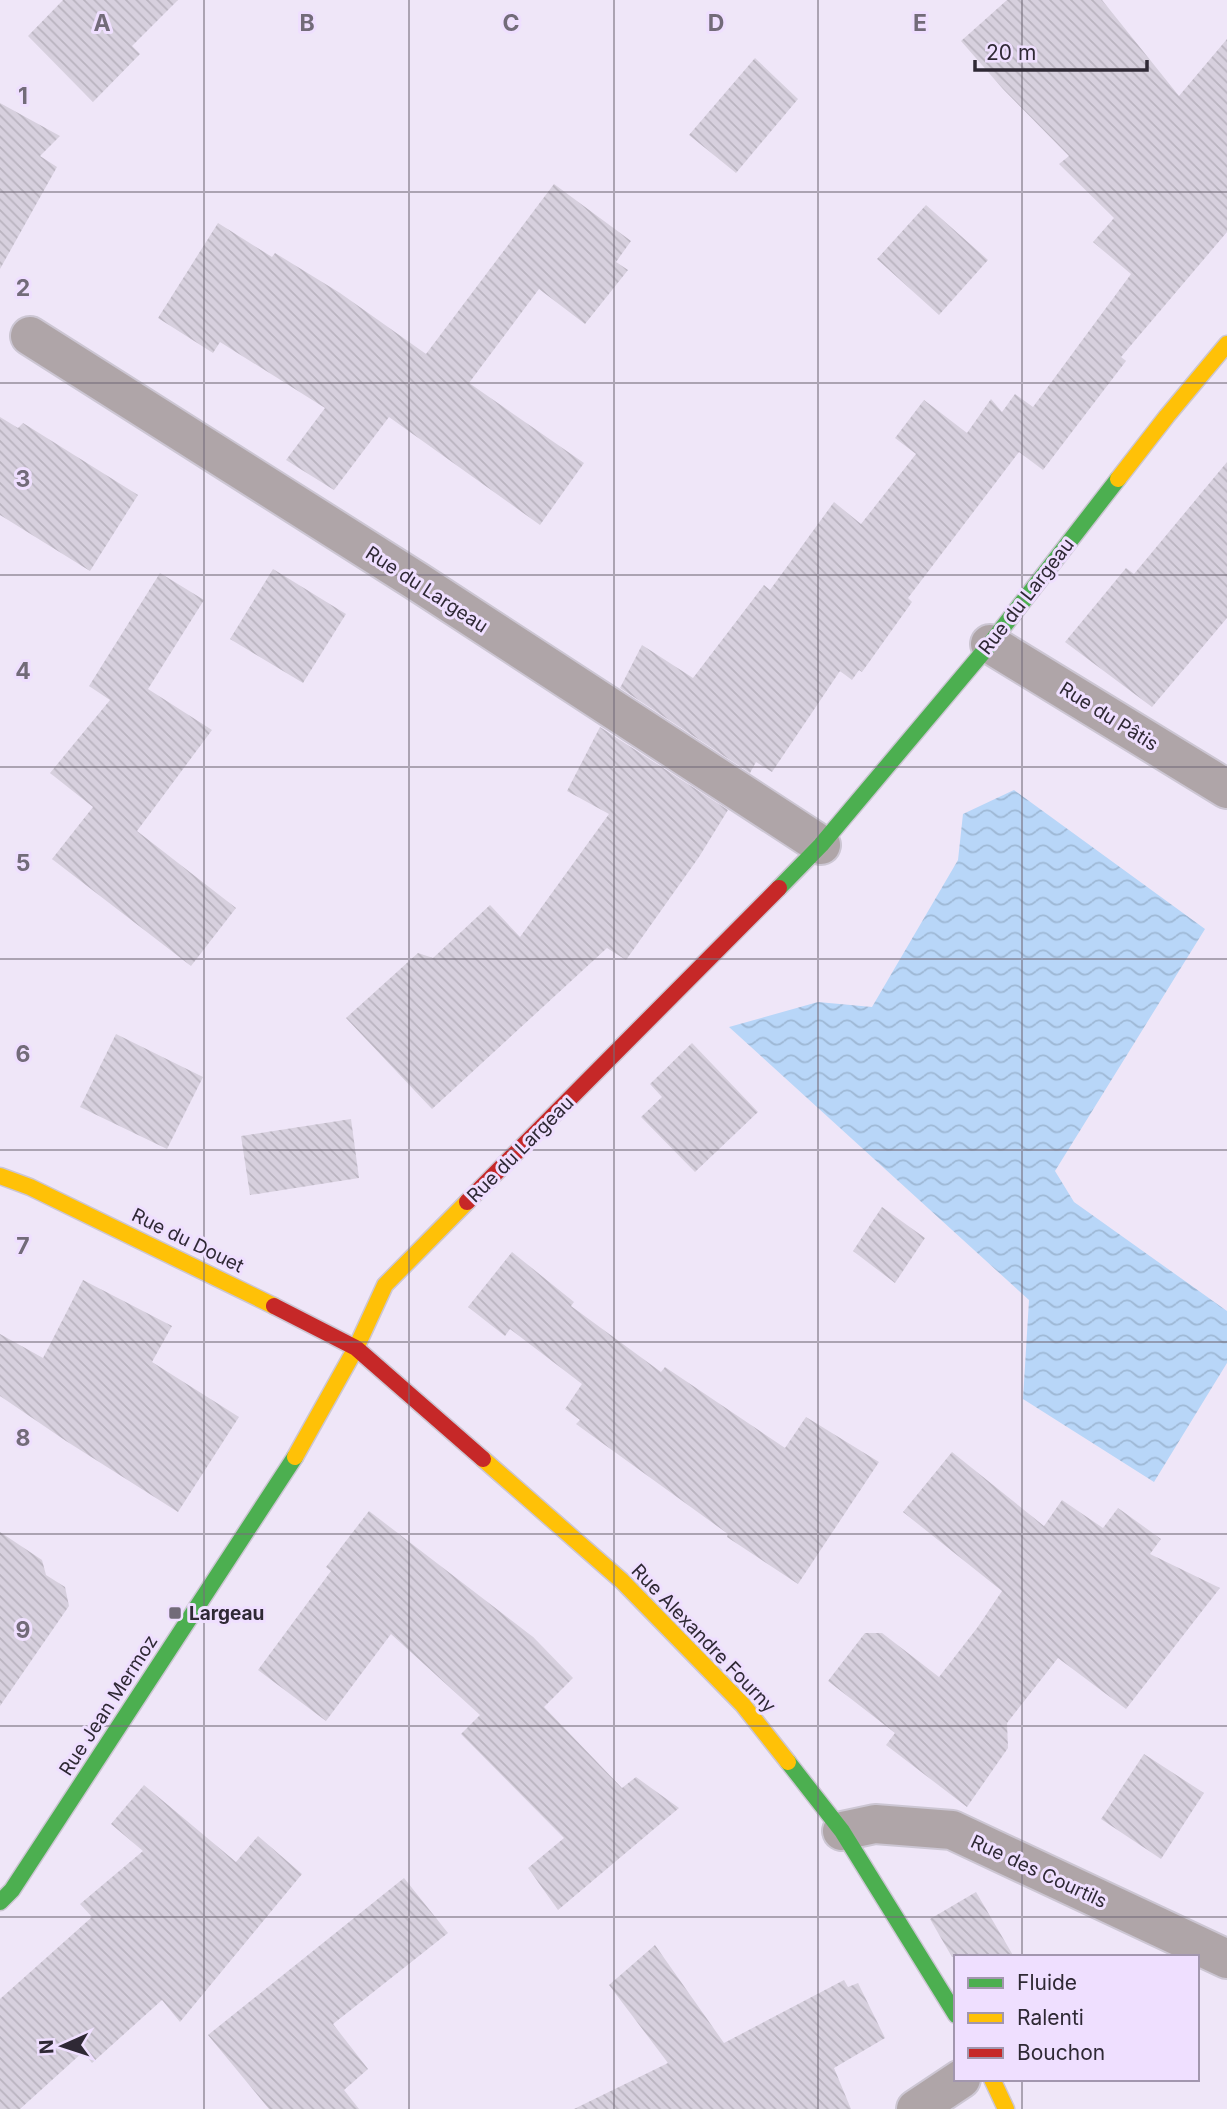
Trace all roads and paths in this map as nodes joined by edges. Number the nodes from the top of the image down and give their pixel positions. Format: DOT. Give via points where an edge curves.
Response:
graph roads {
  1 [pos="30,336"];
  2 [pos="1227,344"];
  3 [pos="990,643"];
  4 [pos="1227,789"];
  5 [pos="821,845"];
  6 [pos="0,1176"];
  7 [pos="356,1348"];
  8 [pos="842,1830"];
  9 [pos="0,1902"];
  10 [pos="1227,1959"];
  11 [pos="954,2012"];
  12 [pos="958,2081"];
  13 [pos="993,2081"];
  14 [pos="916,2109"];
  15 [pos="1006,2109"];
  1 -- 5 [label="street, Rue du Largeau"];
  2 -- 3 [label="street, Rue du Largeau"];
  3 -- 4 [label="street, Rue du Pâtis"];
  3 -- 5 [label="street, Rue du Largeau"];
  5 -- 7 [label="street, Rue du Largeau" via="385,1285"];
  6 -- 7 [label="street, Rue du Douet" via="199,1268"];
  7 -- 8 [label="street, Rue Alexandre Fourny" via="622,1581 743,1705"];
  7 -- 9 [label="street, Rue Jean Mermoz" via="296,1456"];
  8 -- 10 [label="street, Rue des Courtils" via="875,1824 952,1830"];
  8 -- 11 [label="street, Rue Alexandre Fourny"];
  12 -- 14 [label="street"];
  13 -- 15 [label="street"];
}
